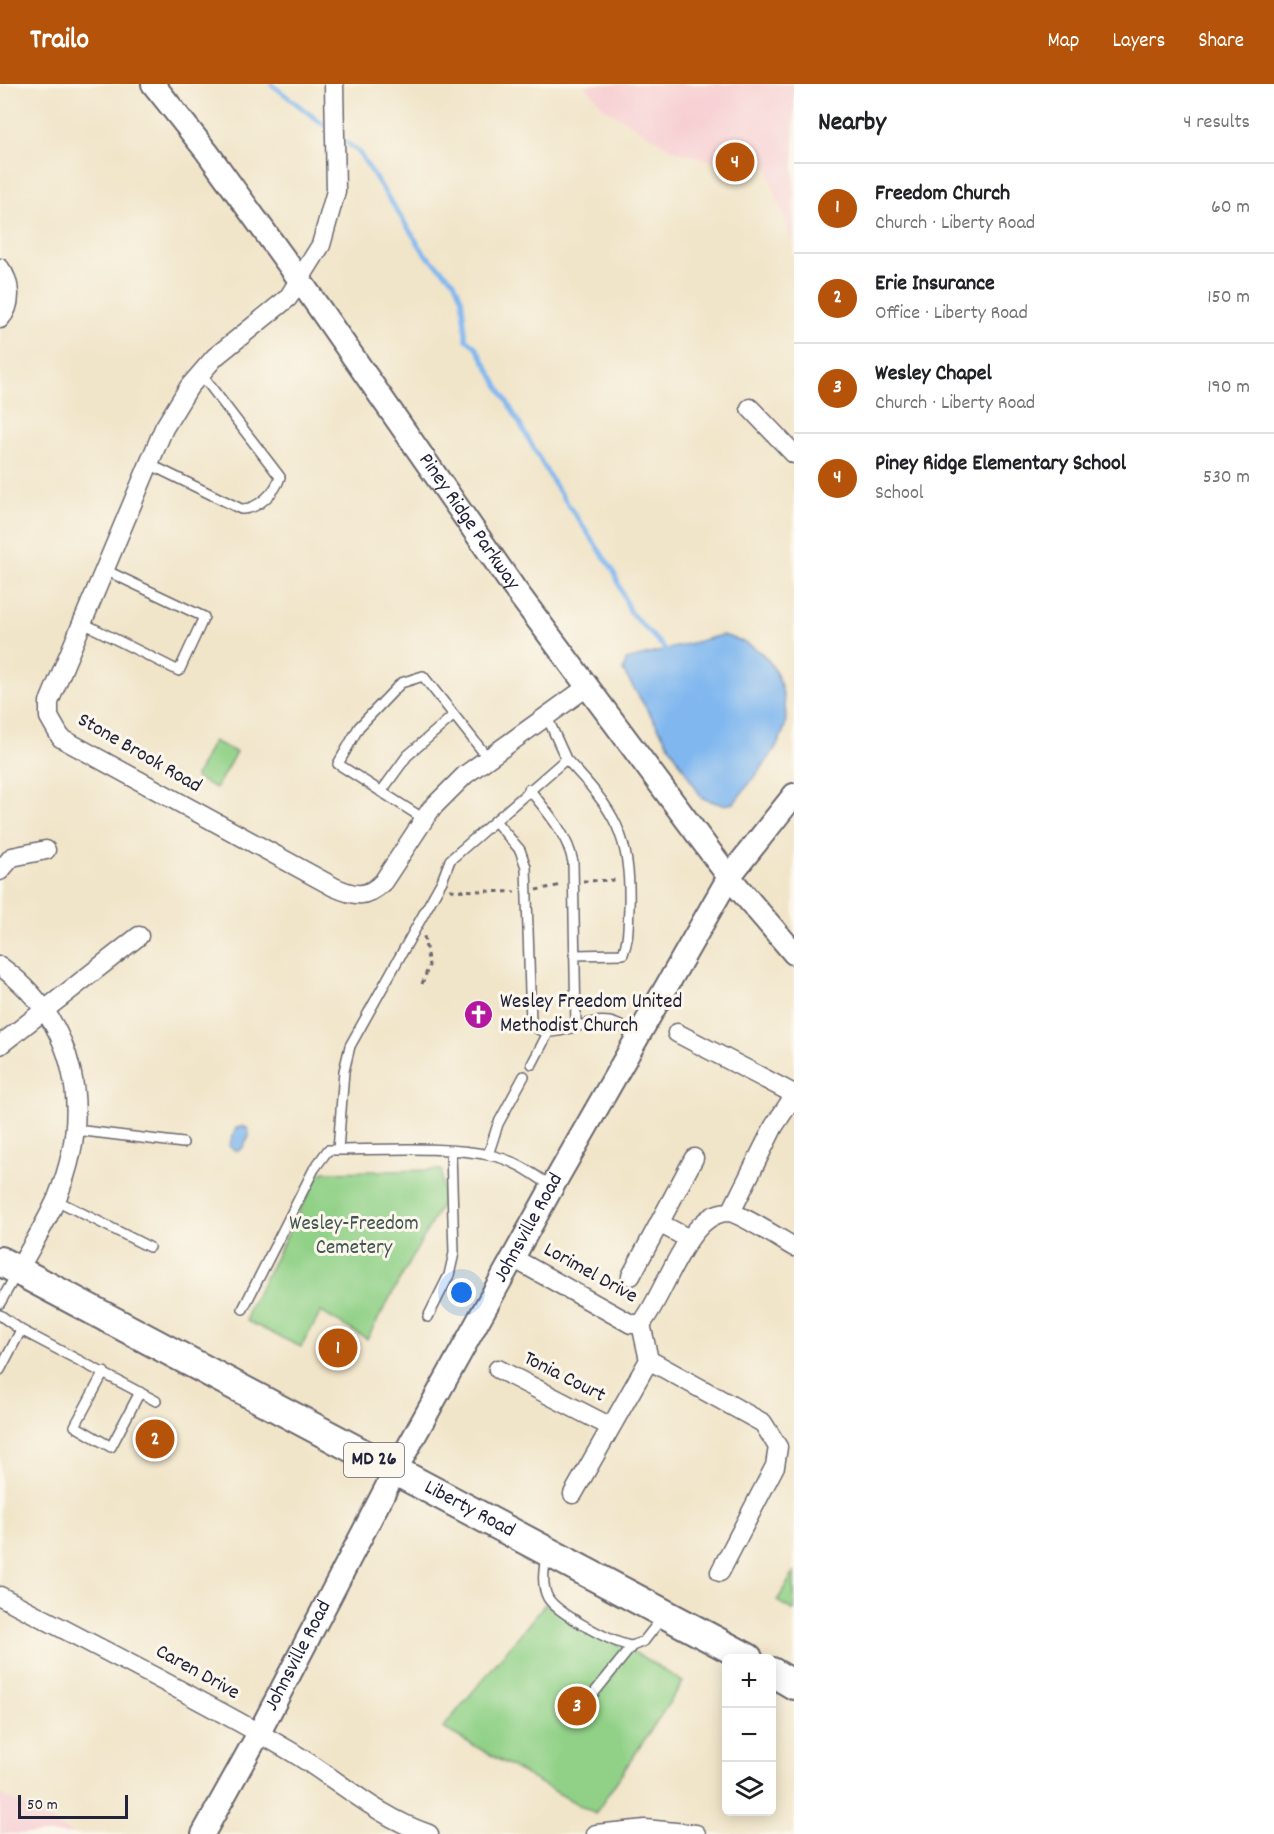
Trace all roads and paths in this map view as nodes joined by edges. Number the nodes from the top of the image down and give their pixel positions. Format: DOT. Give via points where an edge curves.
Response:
graph roads {
  1 [pos="153,84"];
  2 [pos="334,84"];
  3 [pos="0,268"];
  4 [pos="299,279"];
  5 [pos="0,319"];
  6 [pos="201,374"];
  7 [pos="750,408"];
  8 [pos="794,454"];
  9 [pos="149,464"];
  10 [pos="105,570"];
  11 [pos="82,623"];
  12 [pos="587,687"];
  13 [pos="454,715"];
  14 [pos="546,717"];
  15 [pos="488,758"];
  16 [pos="566,759"];
  17 [pos="529,789"];
  18 [pos="381,792"];
  19 [pos="794,795"];
  20 [pos="424,819"];
  21 [pos="495,821"];
  22 [pos="46,850"];
  23 [pos="0,871"];
  24 [pos="729,877"];
  25 [pos="630,879"];
  26 [pos="573,882"];
  27 [pos="443,890"];
  28 [pos="528,892"];
  29 [pos="423,929"];
  30 [pos="139,936"];
  31 [pos="794,953"];
  32 [pos="574,955"];
  33 [pos="0,966"];
  34 [pos="422,984"];
  35 [pos="45,1010"];
  36 [pos="576,1025"];
  37 [pos="677,1033"];
  38 [pos="548,1034"];
  39 [pos="639,1035"];
  40 [pos="0,1045"];
  41 [pos="532,1064"];
  42 [pos="524,1076"];
  43 [pos="794,1095"];
  44 [pos="76,1130"];
  45 [pos="183,1143"];
  46 [pos="338,1150"];
  47 [pos="452,1151"];
  48 [pos="488,1155"];
  49 [pos="694,1158"];
  50 [pos="552,1186"];
  51 [pos="56,1200"];
  52 [pos="731,1212"];
  53 [pos="659,1223"];
  54 [pos="689,1239"];
  55 [pos="794,1246"];
  56 [pos="149,1247"];
  57 [pos="513,1258"];
  58 [pos="9,1266"];
  59 [pos="631,1276"];
  60 [pos="0,1303"];
  61 [pos="243,1309"];
  62 [pos="0,1315"];
  63 [pos="428,1317"];
  64 [pos="640,1324"];
  65 [pos="21,1330"];
  66 [pos="649,1360"];
  67 [pos="0,1370"];
  68 [pos="498,1370"];
  69 [pos="104,1372"];
  70 [pos="140,1392"];
  71 [pos="156,1401"];
  72 [pos="611,1427"];
  73 [pos="395,1471"];
  74 [pos="573,1494"];
  75 [pos="546,1550"];
  76 [pos="720,1572"];
  77 [pos="0,1596"];
  78 [pos="665,1613"];
  79 [pos="632,1646"];
  80 [pos="739,1654"];
  81 [pos="776,1675"];
  82 [pos="794,1685"];
  83 [pos="594,1693"];
  84 [pos="259,1734"];
  85 [pos="203,1834"];
  86 [pos="429,1834"];
  87 [pos="596,1834"];
  88 [pos="696,1834"];
  1 -- 4 [label="street, Piney Ridge Parkway"];
  2 -- 4 [label="street, Stone Brook Road" via="336,191 321,244"];
  3 -- 5 [label="street" via="9,294"];
  4 -- 6 [label="street, Stone Brook Road" via="288,298 215,357"];
  4 -- 12 [label="street, Piney Ridge Parkway"];
  6 -- 9 [label="street, Stone Brook Road" via="165,428"];
  6 -- 9 [label="lane" via="280,477 277,488 250,509 241,509"];
  7 -- 8 [label="street"];
  9 -- 10 [label="street, Stone Brook Road"];
  10 -- 11 [label="street, Stone Brook Road"];
  10 -- 11 [label="lane" via="204,617 179,671"];
  11 -- 20 [label="street, Stone Brook Road" via="49,702 49,717 61,738 350,894 373,892 383,882"];
  12 -- 14 [label="street, Stone Brook Road"];
  12 -- 24 [label="street, Piney Ridge Parkway"];
  13 -- 15 [label="lane"];
  13 -- 18 [label="lane" via="407,756"];
  13 -- 18 [label="lane" via="423,675 401,683 359,727 338,764"];
  14 -- 15 [label="street, Stone Brook Road"];
  14 -- 16 [label="lane"];
  15 -- 20 [label="street, Stone Brook Road" via="465,775"];
  16 -- 17 [label="lane"];
  16 -- 25 [label="lane" via="590,785 621,830"];
  17 -- 21 [label="lane"];
  17 -- 26 [label="lane" via="559,827 569,847"];
  18 -- 20 [label="lane"];
  19 -- 24 [label="street, Johnsville Road"];
  21 -- 28 [label="lane" via="520,850"];
  21 -- 46 [label="lane" via="450,860 350,1046 344,1071"];
  22 -- 23 [label="street" via="12,857"];
  24 -- 31 [label="street, Piney Ridge Parkway"];
  24 -- 39 [label="street, Johnsville Road"];
  25 -- 26 [label="path"];
  25 -- 32 [label="lane" via="628,942 623,954"];
  26 -- 28 [label="path"];
  26 -- 32 [label="lane"];
  27 -- 28 [label="path"];
  28 -- 38 [label="lane" via="531,1023 537,1031"];
  29 -- 34 [label="path" via="429,966"];
  30 -- 35 [label="street"];
  32 -- 36 [label="lane"];
  33 -- 35 [label="street" via="26,987"];
  35 -- 40 [label="street"];
  35 -- 44 [label="street" via="70,1062"];
  36 -- 38 [label="lane"];
  36 -- 39 [label="lane" via="611,1022"];
  37 -- 43 [label="street"];
  38 -- 41 [label="lane"];
  39 -- 50 [label="street, Johnsville Road"];
  42 -- 48 [label="lane" via="498,1124"];
  43 -- 52 [label="street"];
  44 -- 45 [label="lane"];
  44 -- 51 [label="street"];
  46 -- 47 [label="lane"];
  46 -- 61 [label="lane" via="328,1150 314,1169"];
  47 -- 48 [label="lane"];
  47 -- 63 [label="lane" via="454,1253 449,1275"];
  48 -- 50 [label="lane" via="522,1166"];
  49 -- 53 [label="street"];
  50 -- 57 [label="street, Johnsville Road"];
  51 -- 56 [label="lane"];
  51 -- 58 [label="street"];
  52 -- 54 [label="street, Lorimel Drive" via="714,1214"];
  52 -- 55 [label="street"];
  53 -- 54 [label="street"];
  53 -- 59 [label="street"];
  54 -- 64 [label="street, Lorimel Drive"];
  57 -- 64 [label="street, Lorimel Drive" via="631,1324"];
  57 -- 73 [label="street, Johnsville Road"];
  58 -- 60 [label="lane"];
  58 -- 73 [label="main road, Liberty Road / MD 26"];
  62 -- 65 [label="lane"];
  64 -- 66 [label="street"];
  65 -- 67 [label="lane"];
  65 -- 69 [label="lane"];
  66 -- 72 [label="street, Tonia Court"];
  66 -- 76 [label="street" via="763,1423 778,1447 775,1466"];
  68 -- 72 [label="street, Tonia Court"];
  69 -- 70 [label="lane"];
  69 -- 70 [label="lane" via="75,1426 111,1447"];
  70 -- 71 [label="lane"];
  72 -- 74 [label="street, Tonia Court"];
  73 -- 75 [label="main road, Liberty Road / MD 26"];
  73 -- 84 [label="street, Johnsville Road"];
  75 -- 78 [label="main road, Liberty Road / MD 26"];
  75 -- 79 [label="lane" via="543,1583 549,1600 621,1645"];
  77 -- 84 [label="street, Caren Drive" via="119,1656"];
  78 -- 79 [label="lane" via="644,1641"];
  78 -- 80 [label="main road, Liberty Road / MD 26"];
  79 -- 83 [label="lane"];
  81 -- 82 [label="main road"];
  84 -- 85 [label="street, Johnsville Road"];
  84 -- 86 [label="street, Caren Drive" via="391,1817"];
  87 -- 88 [label="street" via="645,1829"];
}
